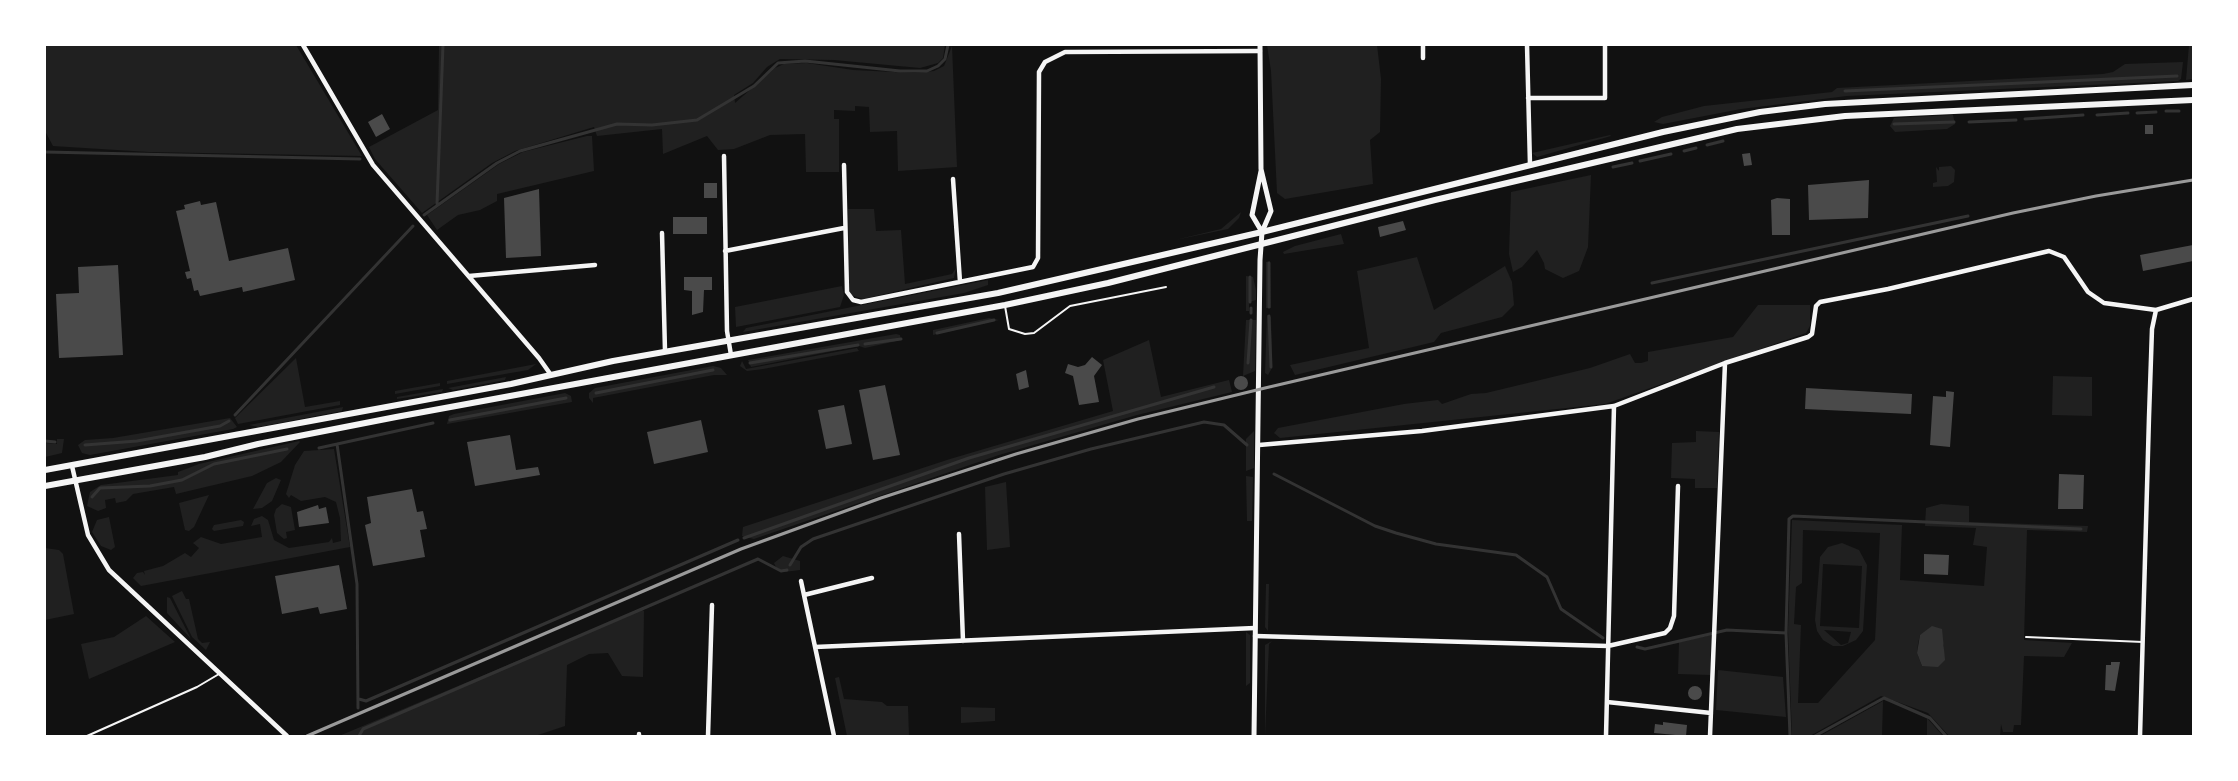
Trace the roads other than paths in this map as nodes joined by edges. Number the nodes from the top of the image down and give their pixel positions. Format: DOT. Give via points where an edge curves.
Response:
graph roads {
  1 [pos="303,45"];
  2 [pos="1423,45"];
  3 [pos="1527,45"];
  4 [pos="1605,45"];
  5 [pos="1260,48"];
  6 [pos="1423,58"];
  7 [pos="2193,85"];
  8 [pos="1528,98"];
  9 [pos="2193,100"];
  10 [pos="724,156"];
  11 [pos="844,165"];
  12 [pos="1530,165"];
  13 [pos="1261,169"];
  14 [pos="953,179"];
  15 [pos="843,228"];
  16 [pos="1262,232"];
  17 [pos="662,233"];
  18 [pos="1261,245"];
  19 [pos="725,251"];
  20 [pos="596,265"];
  21 [pos="469,276"];
  22 [pos="960,282"];
  23 [pos="1166,287"];
  24 [pos="2193,299"];
  25 [pos="1005,305"];
  26 [pos="2156,310"];
  27 [pos="728,340"];
  28 [pos="665,351"];
  29 [pos="731,355"];
  30 [pos="1725,363"];
  31 [pos="551,375"];
  32 [pos="1614,406"];
  33 [pos="1259,445"];
  34 [pos="72,466"];
  35 [pos="45,470"];
  36 [pos="75,482"];
  37 [pos="45,486"];
  38 [pos="1678,486"];
  39 [pos="959,534"];
  40 [pos="872,578"];
  41 [pos="801,580"];
  42 [pos="804,595"];
  43 [pos="711,605"];
  44 [pos="1255,628"];
  45 [pos="1255,636"];
  46 [pos="2026,637"];
  47 [pos="963,641"];
  48 [pos="2143,642"];
  49 [pos="1608,646"];
  50 [pos="815,647"];
  51 [pos="221,673"];
  52 [pos="1607,702"];
  53 [pos="1711,713"];
  54 [pos="87,736"];
  55 [pos="287,736"];
  56 [pos="708,736"];
  57 [pos="834,736"];
  58 [pos="1254,736"];
  59 [pos="1606,736"];
  60 [pos="1710,736"];
  61 [pos="2140,736"];
  1 -- 21 [label="street" via="363,151"];
  2 -- 6 [label="street"];
  3 -- 8 [label="street"];
  4 -- 8 [label="street" via="1605,98"];
  5 -- 13 [label="street"];
  5 -- 22 [label="street" via="1065,52 1045,62 1040,72 1036,263 1033,267"];
  7 -- 12 [label="main road" via="1837,104 1760,112"];
  8 -- 12 [label="street"];
  9 -- 18 [label="main road" via="1776,122 1632,152"];
  10 -- 19 [label="street"];
  11 -- 15 [label="street"];
  12 -- 16 [label="main road"];
  13 -- 16 [label="street" via="1270,211"];
  13 -- 16 [label="street" via="1252,214"];
  14 -- 22 [label="street"];
  15 -- 19 [label="street"];
  15 -- 22 [label="street" via="847,292 853,300 861,302"];
  16 -- 18 [label="street"];
  16 -- 27 [label="main road" via="998,293"];
  17 -- 28 [label="street"];
  18 -- 25 [label="main road"];
  18 -- 33 [label="street"];
  19 -- 27 [label="street"];
  20 -- 21 [label="street"];
  21 -- 31 [label="street"];
  23 -- 25 [label="lane" via="1070,306 1034,333 1009,329"];
  24 -- 26 [label="street"];
  25 -- 29 [label="main road"];
  26 -- 30 [label="street" via="2104,303 2088,292 2064,257 2049,251 1820,302 1808,338"];
  26 -- 48 [label="street" via="2152,328"];
  27 -- 28 [label="main road"];
  27 -- 29 [label="street"];
  28 -- 31 [label="main road"];
  29 -- 36 [label="main road"];
  30 -- 32 [label="street"];
  30 -- 53 [label="street"];
  31 -- 34 [label="main road"];
  32 -- 33 [label="street" via="1422,431"];
  32 -- 49 [label="street"];
  33 -- 44 [label="street"];
  34 -- 35 [label="main road"];
  34 -- 36 [label="street"];
  36 -- 37 [label="main road"];
  36 -- 51 [label="street" via="87,535 109,570"];
  38 -- 49 [label="street" via="1673,624 1665,633"];
  39 -- 47 [label="street"];
  40 -- 42 [label="street"];
  41 -- 42 [label="street"];
  42 -- 50 [label="street"];
  43 -- 56 [label="street"];
  44 -- 45 [label="street"];
  44 -- 47 [label="street"];
  45 -- 49 [label="street"];
  45 -- 58 [label="street"];
  46 -- 48 [label="lane"];
  47 -- 50 [label="street"];
  48 -- 61 [label="street"];
  49 -- 52 [label="street"];
  50 -- 57 [label="street"];
  51 -- 54 [label="lane"];
  51 -- 55 [label="street"];
  52 -- 53 [label="street"];
  52 -- 59 [label="street"];
  53 -- 60 [label="street"];
}
